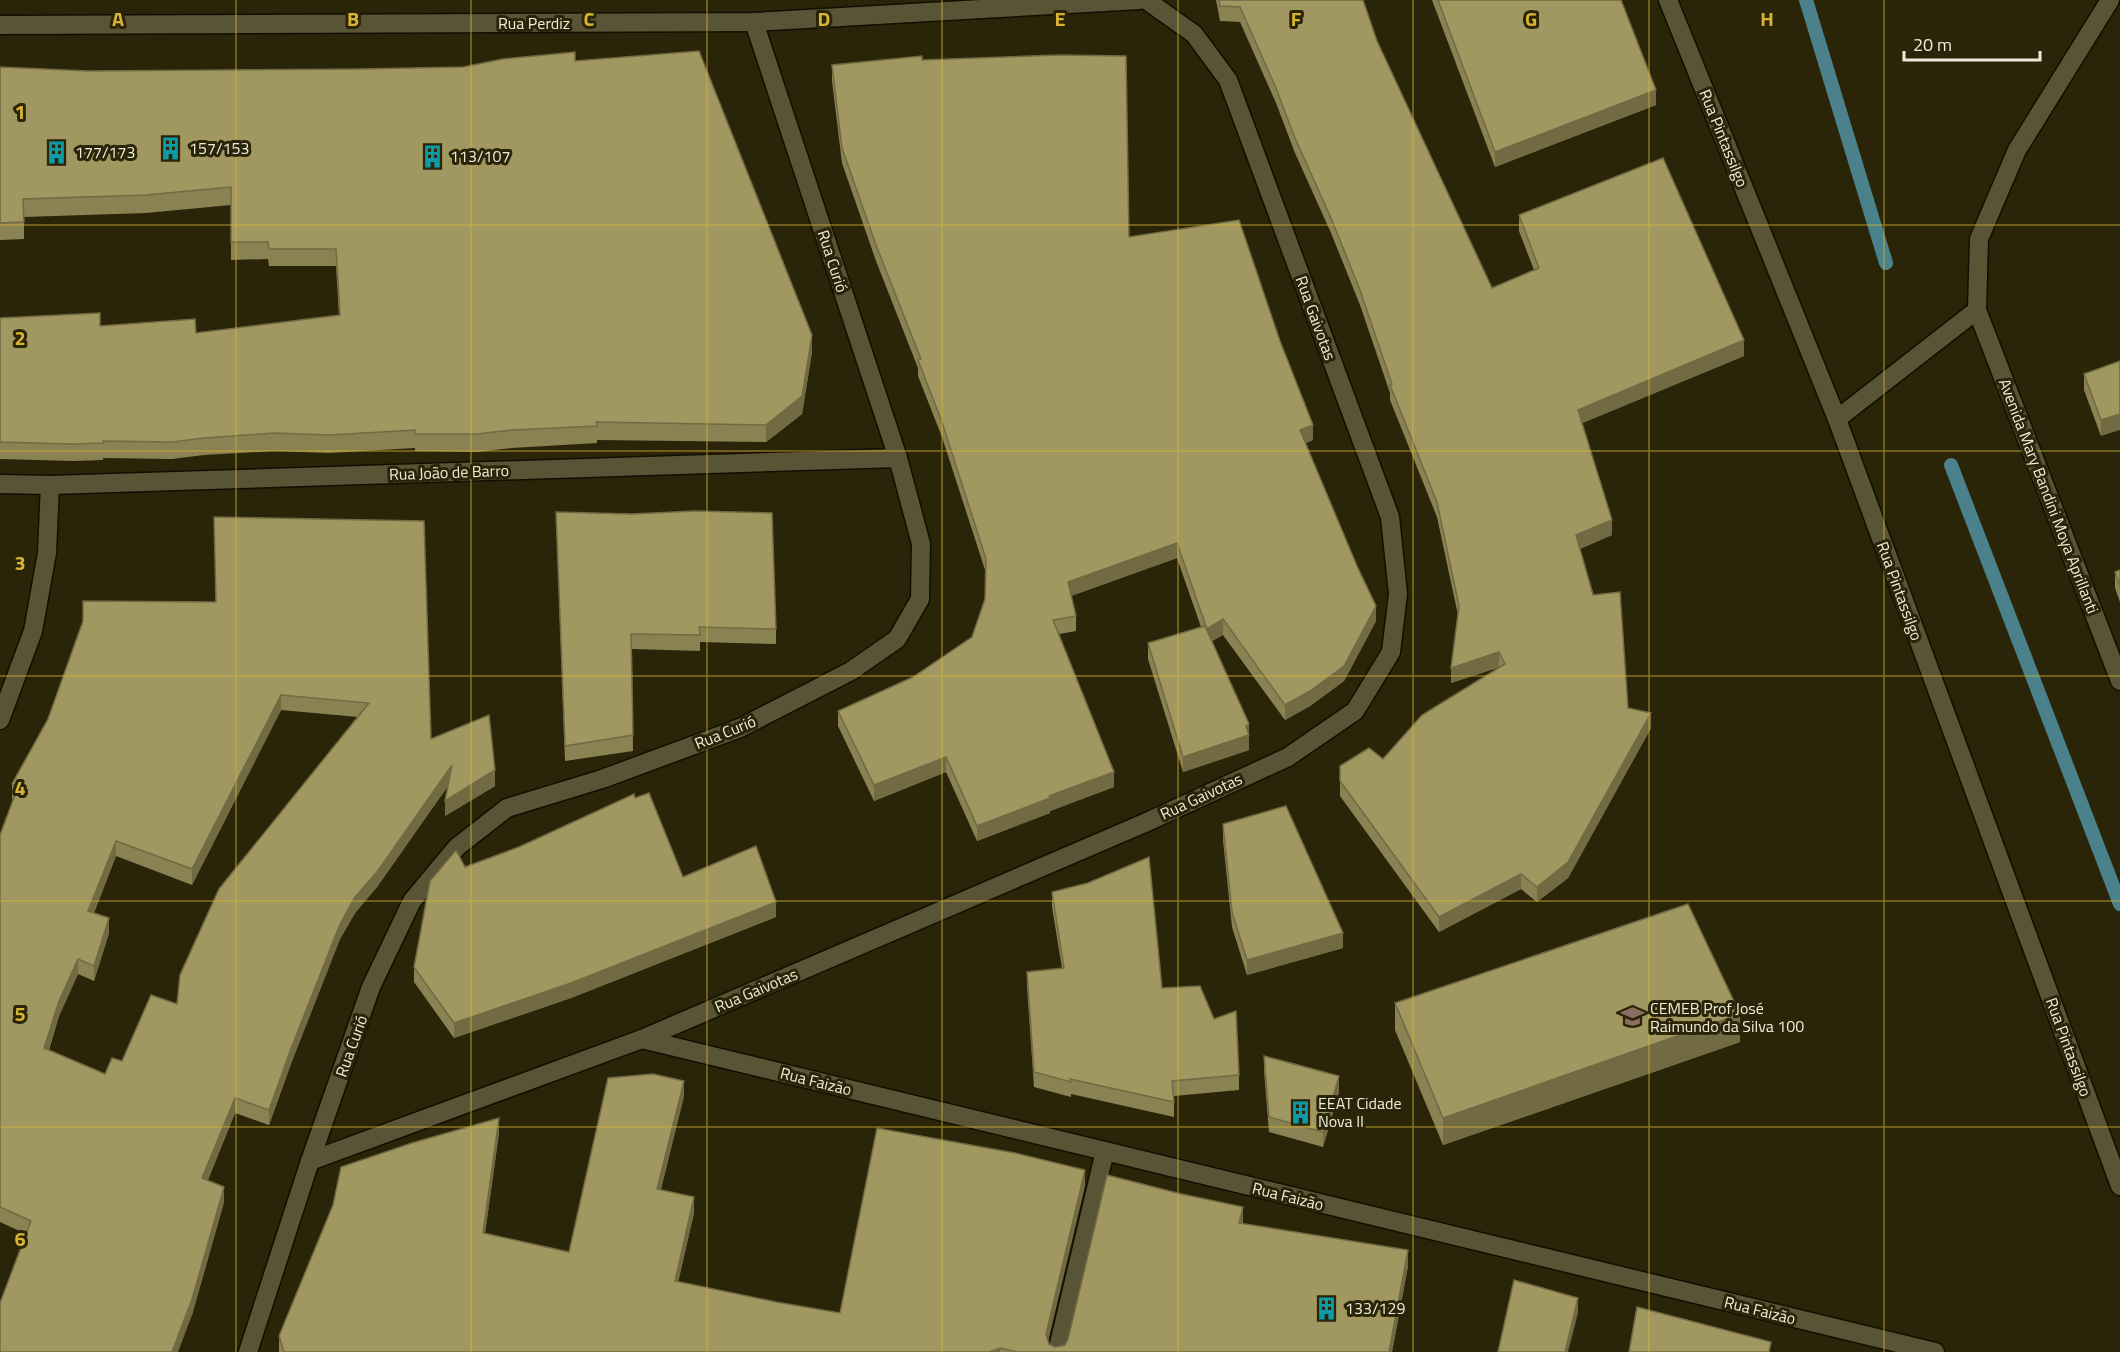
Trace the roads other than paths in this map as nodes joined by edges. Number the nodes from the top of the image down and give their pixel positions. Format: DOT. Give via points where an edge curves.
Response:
graph roads {
  1 [pos="1139,0"];
  2 [pos="1146,0"];
  3 [pos="1668,0"];
  4 [pos="2110,0"];
  5 [pos="754,22"];
  6 [pos="0,25"];
  7 [pos="1977,310"];
  8 [pos="1837,419"];
  9 [pos="898,458"];
  10 [pos="0,484"];
  11 [pos="50,485"];
  12 [pos="2120,681"];
  13 [pos="0,720"];
  14 [pos="642,1039"];
  15 [pos="1105,1151"];
  16 [pos="310,1161"];
  17 [pos="2120,1186"];
  18 [pos="1878,1345"];
  19 [pos="248,1352"];
  20 [pos="1057,1352"];
  21 [pos="1935,1352"];
  1 -- 5 [label="street, Rua Perdiz"];
  2 -- 14 [label="street, Rua Gaivotas" via="1194,34 1228,80 1390,517 1398,594 1391,652 1355,711 1288,757"];
  3 -- 8 [label="street, Rua Pintassilgo"];
  4 -- 7 [label="street" via="2017,150 1983,229 1979,239"];
  5 -- 6 [label="street, Rua Perdiz"];
  5 -- 9 [label="street, Rua Curió"];
  7 -- 8 [label="street"];
  7 -- 12 [label="street, Avenida Mary Bandini Moya Aprillanti"];
  8 -- 17 [label="street, Rua Pintassilgo"];
  9 -- 11 [label="street, Rua João de Barro"];
  9 -- 16 [label="street, Rua Curió" via="921,543 920,599 897,639 851,671 740,728 602,779 507,808 457,847 412,901 376,976"];
  10 -- 11 [label="street, Rua João de Barro"];
  11 -- 13 [label="street" via="47,553 33,631"];
  14 -- 15 [label="street, Rua Faizão"];
  14 -- 16 [label="street, Rua Gaivotas"];
  15 -- 18 [label="street, Rua Faizão"];
  15 -- 20 [label="street"];
  16 -- 19 [label="street, Rua Curió"];
  18 -- 21 [label="street, Rua Faizão"];
}
